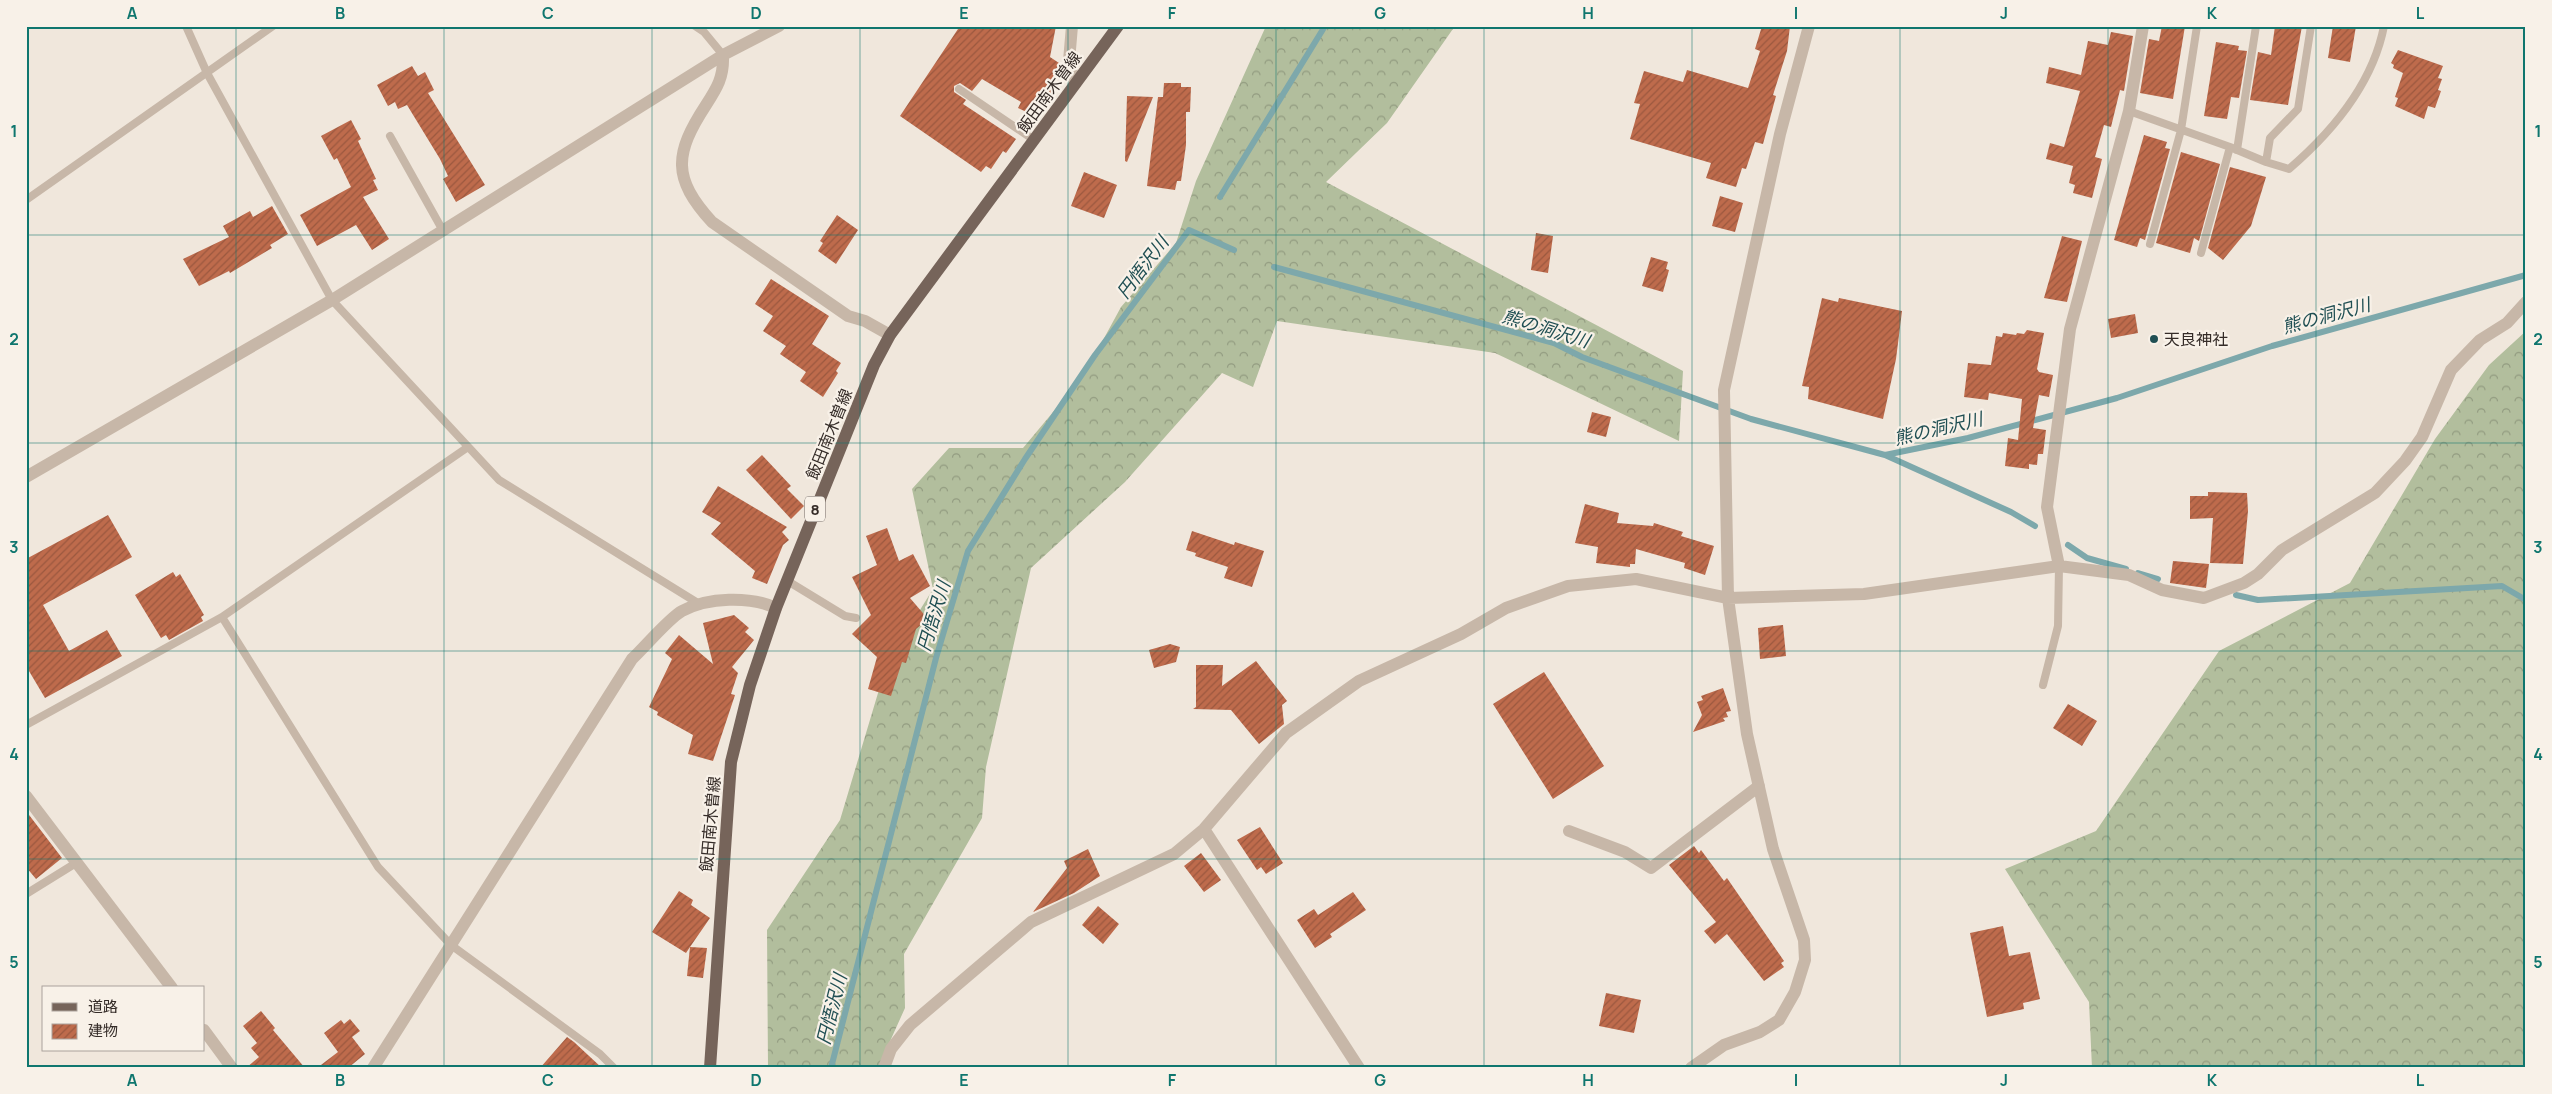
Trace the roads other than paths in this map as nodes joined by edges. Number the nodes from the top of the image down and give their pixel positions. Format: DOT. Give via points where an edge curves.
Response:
graph roads {
  1 [pos="186,26"];
  2 [pos="273,26"];
  3 [pos="695,26"];
  4 [pos="779,26"];
  5 [pos="1072,26"];
  6 [pos="1118,26"];
  7 [pos="1809,26"];
  8 [pos="2143,26"];
  9 [pos="2197,26"];
  10 [pos="2256,26"];
  11 [pos="2311,26"];
  12 [pos="2384,26"];
  13 [pos="723,55"];
  14 [pos="207,73"];
  15 [pos="1075,84"];
  16 [pos="959,88"];
  17 [pos="2129,111"];
  18 [pos="2181,130"];
  19 [pos="390,136"];
  20 [pos="1034,140"];
  21 [pos="2234,148"];
  22 [pos="2266,162"];
  23 [pos="26,200"];
  24 [pos="442,229"];
  25 [pos="2150,244"];
  26 [pos="2201,253"];
  27 [pos="332,300"];
  28 [pos="2526,302"];
  29 [pos="890,335"];
  30 [pos="468,447"];
  31 [pos="26,477"];
  32 [pos="2059,566"];
  33 [pos="786,580"];
  34 [pos="1728,598"];
  35 [pos="701,605"];
  36 [pos="776,608"];
  37 [pos="222,617"];
  38 [pos="856,618"];
  39 [pos="2043,685"];
  40 [pos="26,726"];
  41 [pos="1759,786"];
  42 [pos="26,796"];
  43 [pos="1204,829"];
  44 [pos="1569,832"];
  45 [pos="76,862"];
  46 [pos="26,894"];
  47 [pos="451,945"];
  48 [pos="170,986"];
  49 [pos="205,1031"];
  50 [pos="232,1068"];
  51 [pos="373,1068"];
  52 [pos="614,1068"];
  53 [pos="710,1068"];
  54 [pos="884,1068"];
  55 [pos="1359,1068"];
  56 [pos="1691,1068"];
  1 -- 14 [label="lane"];
  2 -- 14 [label="lane"];
  3 -- 13 [label="lane"];
  4 -- 13 [label="street"];
  5 -- 15 [label="street" via="1069,61"];
  6 -- 15 [label="main road, 飯田南木曽線 / 8"];
  7 -- 34 [label="street" via="1780,134 1724,390"];
  8 -- 17 [label="street"];
  9 -- 18 [label="lane"];
  10 -- 21 [label="lane"];
  11 -- 22 [label="lane" via="2298,109 2270,138"];
  12 -- 22 [label="lane" via="2377,56 2353,100 2304,156 2289,168"];
  13 -- 24 [label="street"];
  13 -- 29 [label="street" via="724,70 719,85 687,136 682,153 685,184 695,203 712,222 848,316 865,320"];
  14 -- 23 [label="lane"];
  14 -- 27 [label="lane"];
  15 -- 20 [label="main road, 飯田南木曽線 / 8"];
  16 -- 20 [label="lane"];
  17 -- 18 [label="lane"];
  17 -- 32 [label="street" via="2070,329 2048,507"];
  18 -- 21 [label="lane"];
  18 -- 25 [label="lane"];
  19 -- 24 [label="lane"];
  20 -- 29 [label="main road, 飯田南木曽線 / 8"];
  21 -- 22 [label="lane"];
  21 -- 26 [label="lane"];
  24 -- 27 [label="street"];
  27 -- 30 [label="lane"];
  27 -- 31 [label="street"];
  28 -- 32 [label="street" via="2507,323 2480,340 2451,370 2422,437 2375,493 2282,550 2244,584 2204,598 2162,590 2129,575"];
  29 -- 33 [label="main road, 飯田南木曽線 / 8" via="874,365"];
  30 -- 35 [label="lane" via="499,480"];
  30 -- 37 [label="lane"];
  32 -- 34 [label="street" via="1864,594"];
  32 -- 39 [label="lane" via="2058,626"];
  33 -- 36 [label="main road, 飯田南木曽線 / 8"];
  33 -- 38 [label="lane" via="845,616"];
  34 -- 41 [label="street" via="1747,734"];
  34 -- 43 [label="street" via="1636,579 1568,586 1506,608 1461,634 1359,681 1294,727"];
  35 -- 36 [label="street" via="732,600 764,602"];
  35 -- 47 [label="street" via="681,611 632,659"];
  36 -- 53 [label="main road, 飯田南木曽線 / 8" via="750,685 731,762"];
  37 -- 40 [label="lane"];
  37 -- 47 [label="lane" via="378,867"];
  41 -- 44 [label="street" via="1651,868 1625,852"];
  41 -- 56 [label="street" via="1773,849 1804,940 1805,960 1795,992 1779,1020 1760,1032 1724,1045"];
  42 -- 45 [label="street"];
  43 -- 54 [label="street" via="1174,854 1031,922 910,1025 891,1049"];
  43 -- 55 [label="street"];
  45 -- 46 [label="lane"];
  45 -- 48 [label="street"];
  47 -- 51 [label="street"];
  47 -- 52 [label="lane" via="600,1054"];
  49 -- 50 [label="street"];
}
